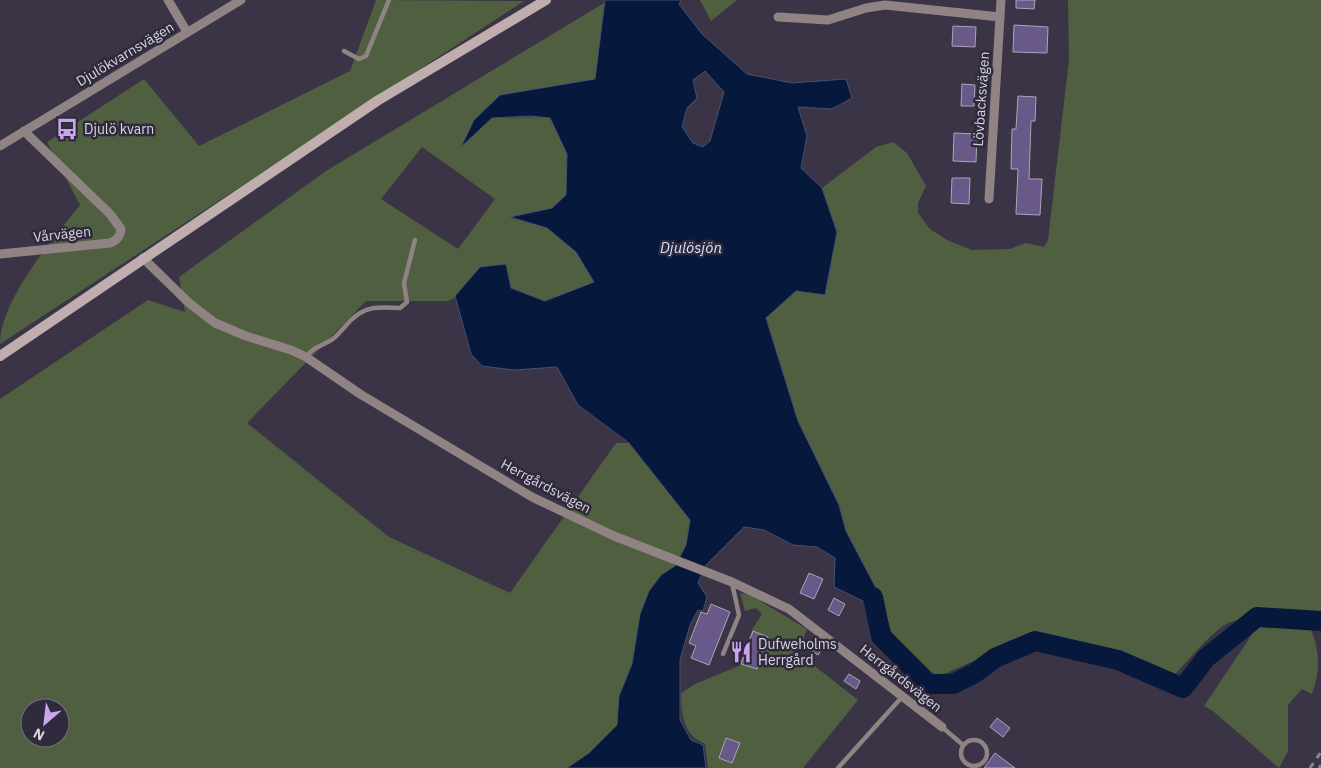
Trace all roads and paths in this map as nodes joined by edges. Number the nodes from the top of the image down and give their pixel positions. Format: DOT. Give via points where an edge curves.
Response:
graph roads {
  1 [pos="168,0"];
  2 [pos="241,0"];
  3 [pos="388,0"];
  4 [pos="545,0"];
  5 [pos="1001,0"];
  6 [pos="778,17"];
  7 [pos="1000,17"];
  8 [pos="187,32"];
  9 [pos="344,51"];
  10 [pos="24,132"];
  11 [pos="0,146"];
  12 [pos="989,199"];
  13 [pos="415,240"];
  14 [pos="0,254"];
  15 [pos="143,258"];
  16 [pos="0,356"];
  17 [pos="306,357"];
  18 [pos="732,582"];
  19 [pos="723,654"];
  20 [pos="902,697"];
  21 [pos="942,727"];
  22 [pos="963,744"];
  23 [pos="838,768"];
  1 -- 8 [label="street"];
  2 -- 8 [label="street, Djulökvarnsvägen"];
  3 -- 9 [label="lane" via="366,56 359,59"];
  4 -- 15 [label="main road" via="378,101"];
  5 -- 7 [label="street, Lövbacksvägen"];
  6 -- 7 [label="street" via="828,20 885,5"];
  7 -- 12 [label="street, Lövbacksvägen"];
  8 -- 10 [label="street, Djulökvarnsvägen"];
  10 -- 11 [label="street, Djulökvarnsvägen"];
  10 -- 14 [label="street, Vårvägen" via="110,214 120,231 116,241 110,243"];
  13 -- 17 [label="lane" via="404,284 408,298 404,305 400,308 365,309 336,336 311,349"];
  15 -- 16 [label="main road"];
  15 -- 17 [label="street, Herrgårdsvägen" via="188,303 215,323"];
  17 -- 18 [label="street, Herrgårdsvägen" via="360,394 532,497 590,526"];
  18 -- 19 [label="lane" via="739,615"];
  18 -- 20 [label="street, Herrgårdsvägen" via="789,610"];
  20 -- 21 [label="street, Herrgårdsvägen"];
  20 -- 23 [label="lane"];
  21 -- 22 [label="lane"];
  22 -- 22 [label="lane" via="971,739 981,741 988,749 986,760 977,766 966,764 960,756"];
}
